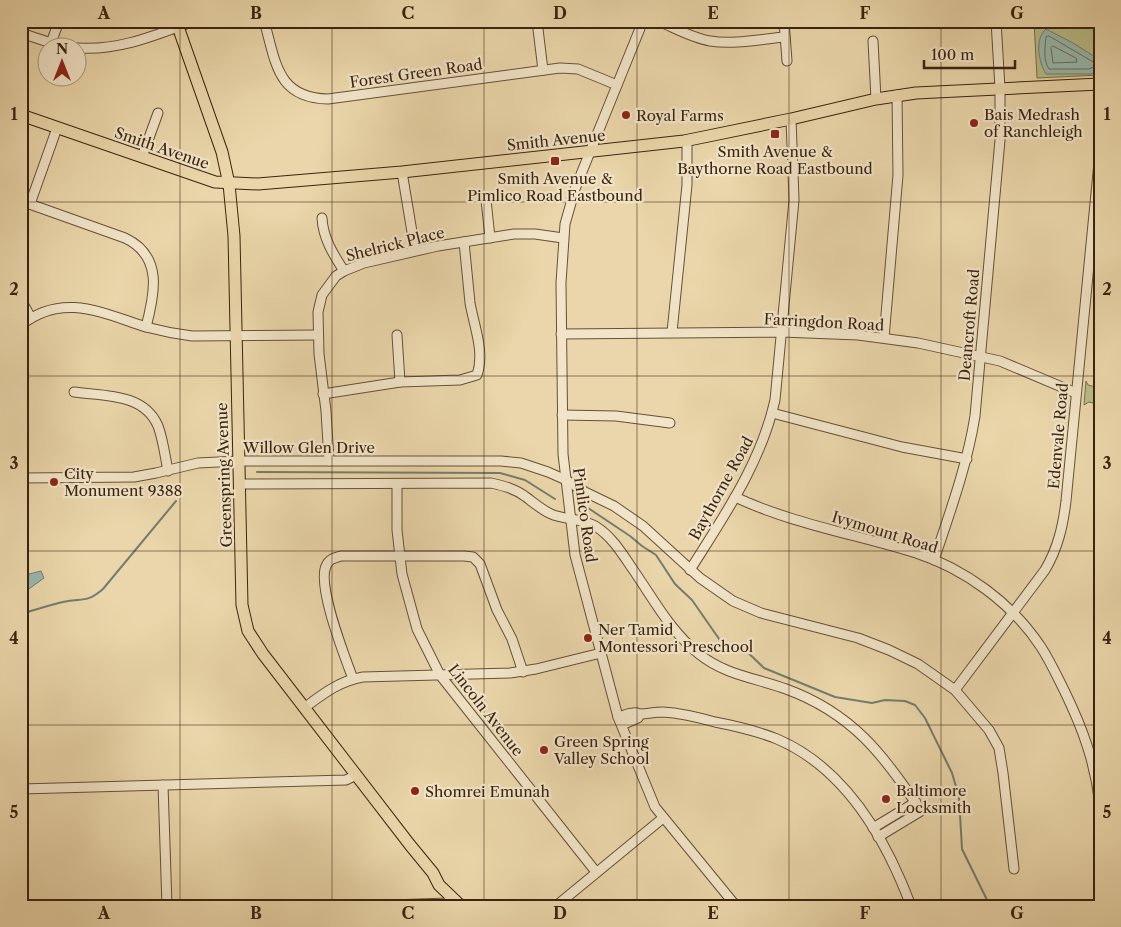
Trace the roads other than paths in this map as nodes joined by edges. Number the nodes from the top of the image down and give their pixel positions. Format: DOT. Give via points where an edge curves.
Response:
graph roads {
  1 [pos="59,21"];
  2 [pos="194,21"];
  3 [pos="264,21"];
  4 [pos="538,21"];
  5 [pos="643,21"];
  6 [pos="658,21"];
  7 [pos="784,21"];
  8 [pos="996,21"];
  9 [pos="177,24"];
  10 [pos="21,33"];
  11 [pos="38,38"];
  12 [pos="54,38"];
  13 [pos="785,38"];
  14 [pos="873,41"];
  15 [pos="88,49"];
  16 [pos="787,61"];
  17 [pos="543,70"];
  18 [pos="617,84"];
  19 [pos="1100,84"];
  20 [pos="1000,88"];
  21 [pos="897,95"];
  22 [pos="876,99"];
  23 [pos="158,113"];
  24 [pos="21,115"];
  25 [pos="791,119"];
  26 [pos="57,128"];
  27 [pos="687,141"];
  28 [pos="591,151"];
  29 [pos="1100,152"];
  30 [pos="142,157"];
  31 [pos="402,172"];
  32 [pos="230,184"];
  33 [pos="486,200"];
  34 [pos="26,203"];
  35 [pos="322,218"];
  36 [pos="490,238"];
  37 [pos="563,238"];
  38 [pos="464,242"];
  39 [pos="414,250"];
  40 [pos="344,271"];
  41 [pos="21,300"];
  42 [pos="31,318"];
  43 [pos="21,325"];
  44 [pos="146,327"];
  45 [pos="672,332"];
  46 [pos="782,332"];
  47 [pos="561,334"];
  48 [pos="318,335"];
  49 [pos="396,335"];
  50 [pos="236,336"];
  51 [pos="884,338"];
  52 [pos="980,356"];
  53 [pos="400,382"];
  54 [pos="74,392"];
  55 [pos="1076,393"];
  56 [pos="324,394"];
  57 [pos="772,413"];
  58 [pos="562,415"];
  59 [pos="670,423"];
  60 [pos="967,459"];
  61 [pos="239,461"];
  62 [pos="329,461"];
  63 [pos="168,471"];
  64 [pos="21,478"];
  65 [pos="566,480"];
  66 [pos="240,484"];
  67 [pos="397,484"];
  68 [pos="735,497"];
  69 [pos="571,518"];
  70 [pos="399,556"];
  71 [pos="934,560"];
  72 [pos="690,570"];
  73 [pos="1013,613"];
  74 [pos="601,653"];
  75 [pos="523,672"];
  76 [pos="440,675"];
  77 [pos="353,679"];
  78 [pos="955,690"];
  79 [pos="304,708"];
  80 [pos="620,721"];
  81 [pos="356,775"];
  82 [pos="163,785"];
  83 [pos="21,789"];
  84 [pos="916,802"];
  85 [pos="1100,805"];
  86 [pos="663,818"];
  87 [pos="873,828"];
  88 [pos="878,837"];
  89 [pos="1014,869"];
  90 [pos="596,872"];
  91 [pos="454,902"];
  92 [pos="166,906"];
  93 [pos="360,906"];
  94 [pos="471,906"];
  95 [pos="556,906"];
  96 [pos="736,906"];
  97 [pos="911,906"];
  1 -- 12 [label="street"];
  2 -- 9 [label="street"];
  3 -- 17 [label="street, Forest Green Road" via="277,67 285,82 298,94 317,99"];
  4 -- 17 [label="street"];
  5 -- 18 [label="street, Pimlico Road"];
  6 -- 13 [label="street" via="697,38 710,40"];
  7 -- 13 [label="street"];
  8 -- 20 [label="street, Deancroft Road"];
  9 -- 15 [label="street" via="118,47"];
  9 -- 32 [label="main road, Greenspring Avenue"];
  10 -- 11 [label="street"];
  13 -- 16 [label="street"];
  14 -- 22 [label="street"];
  17 -- 18 [label="street, Forest Green Road" via="578,69"];
  18 -- 28 [label="street, Pimlico Road"];
  19 -- 20 [label="main road, Smith Avenue"];
  20 -- 21 [label="main road, Smith Avenue"];
  20 -- 52 [label="street, Deancroft Road" via="999,163"];
  21 -- 22 [label="main road, Smith Avenue"];
  21 -- 51 [label="street" via="898,176"];
  22 -- 25 [label="main road, Smith Avenue"];
  23 -- 30 [label="street"];
  24 -- 26 [label="main road, Smith Avenue"];
  25 -- 27 [label="main road, Smith Avenue"];
  25 -- 46 [label="street, Baythorne Road" via="794,200"];
  26 -- 30 [label="main road, Smith Avenue"];
  26 -- 34 [label="street"];
  27 -- 28 [label="main road, Smith Avenue"];
  27 -- 45 [label="street"];
  28 -- 31 [label="main road, Smith Avenue"];
  28 -- 37 [label="street, Pimlico Road" via="573,195"];
  29 -- 55 [label="street, Edenvale Road"];
  30 -- 32 [label="main road, Smith Avenue" via="200,178"];
  31 -- 32 [label="main road, Smith Avenue"];
  31 -- 39 [label="street"];
  32 -- 50 [label="main road, Greenspring Avenue"];
  33 -- 36 [label="street"];
  34 -- 44 [label="street" via="125,238 140,248 154,278 154,296"];
  35 -- 40 [label="street" via="324,235"];
  36 -- 37 [label="street, Shelrick Place" via="524,234"];
  36 -- 38 [label="street, Shelrick Place"];
  37 -- 47 [label="street, Pimlico Road"];
  38 -- 39 [label="street, Shelrick Place"];
  38 -- 53 [label="street" via="470,302 480,354 477,375 460,380"];
  39 -- 40 [label="street, Shelrick Place"];
  40 -- 48 [label="street, Shelrick Place" via="329,283 322,295"];
  41 -- 42 [label="street"];
  42 -- 43 [label="street"];
  42 -- 44 [label="street" via="58,308 83,308"];
  44 -- 50 [label="street" via="184,335"];
  45 -- 46 [label="street, Farringdon Road"];
  45 -- 47 [label="street, Farringdon Road"];
  46 -- 51 [label="street, Farringdon Road"];
  46 -- 57 [label="street, Baythorne Road"];
  47 -- 58 [label="street, Pimlico Road"];
  48 -- 50 [label="street"];
  48 -- 56 [label="street, Shelrick Place"];
  49 -- 53 [label="street"];
  50 -- 61 [label="main road, Greenspring Avenue"];
  51 -- 52 [label="street, Farringdon Road"];
  52 -- 55 [label="street, Farringdon Road" via="1012,365"];
  52 -- 60 [label="street, Deancroft Road" via="975,416"];
  53 -- 56 [label="street"];
  54 -- 63 [label="street" via="128,399 143,406 158,426"];
  55 -- 73 [label="street, Edenvale Road" via="1061,534 1045,570"];
  56 -- 62 [label="street, Shelrick Place"];
  57 -- 60 [label="street" via="902,447"];
  57 -- 68 [label="street, Baythorne Road" via="762,446"];
  58 -- 59 [label="street" via="616,416"];
  58 -- 65 [label="street, Pimlico Road"];
  60 -- 71 [label="street, Deancroft Road"];
  61 -- 62 [label="street, Willow Glen Drive"];
  61 -- 63 [label="street, Willow Glen Drive" via="207,462"];
  61 -- 66 [label="main road, Greenspring Avenue"];
  62 -- 65 [label="street, Willow Glen Drive" via="510,461 533,466"];
  63 -- 64 [label="street, Willow Glen Drive" via="134,477"];
  65 -- 69 [label="street, Pimlico Road"];
  65 -- 72 [label="street, Willow Glen Drive" via="643,526"];
  66 -- 67 [label="street"];
  66 -- 79 [label="main road, Greenspring Avenue" via="245,620 253,641"];
  67 -- 69 [label="street" via="499,485 516,490 551,514"];
  67 -- 70 [label="street, Lincoln Avenue"];
  68 -- 71 [label="street, Ivymount Road" via="789,519"];
  68 -- 72 [label="street, Baythorne Road"];
  69 -- 74 [label="street, Pimlico Road" via="575,555"];
  69 -- 84 [label="street" via="590,524 609,537 672,626 700,655 731,673 795,692 837,715 884,757"];
  70 -- 75 [label="street" via="473,557 480,564"];
  70 -- 76 [label="street, Lincoln Avenue" via="417,629"];
  70 -- 77 [label="street" via="341,556 326,565 324,577 334,624"];
  71 -- 73 [label="street, Ivymount Road" via="967,577"];
  72 -- 78 [label="street, Willow Glen Drive" via="732,600 761,613 858,638 890,650 918,664"];
  73 -- 78 [label="street, Edenvale Road"];
  73 -- 85 [label="street, Ivymount Road" via="1041,646 1076,716 1091,758"];
  74 -- 75 [label="street"];
  74 -- 80 [label="street, Pimlico Road"];
  75 -- 76 [label="street"];
  76 -- 77 [label="street"];
  76 -- 90 [label="street, Lincoln Avenue"];
  77 -- 79 [label="street" via="337,685"];
  78 -- 89 [label="street, Willow Glen Drive" via="990,730 998,748"];
  79 -- 81 [label="main road, Greenspring Avenue"];
  80 -- 86 [label="street, Pimlico Road" via="649,794"];
  80 -- 87 [label="street" via="638,718 640,714 682,714 778,740 825,769 854,800"];
  81 -- 82 [label="street" via="346,780"];
  81 -- 91 [label="main road, Greenspring Avenue" via="433,873 445,880"];
  82 -- 83 [label="street"];
  82 -- 92 [label="street"];
  84 -- 87 [label="street"];
  84 -- 88 [label="street" via="921,811"];
  86 -- 90 [label="street"];
  86 -- 96 [label="street, Pimlico Road"];
  87 -- 88 [label="street"];
  88 -- 97 [label="street"];
  90 -- 95 [label="street"];
  91 -- 93 [label="street"];
  91 -- 94 [label="main road, Greenspring Avenue"];
}
